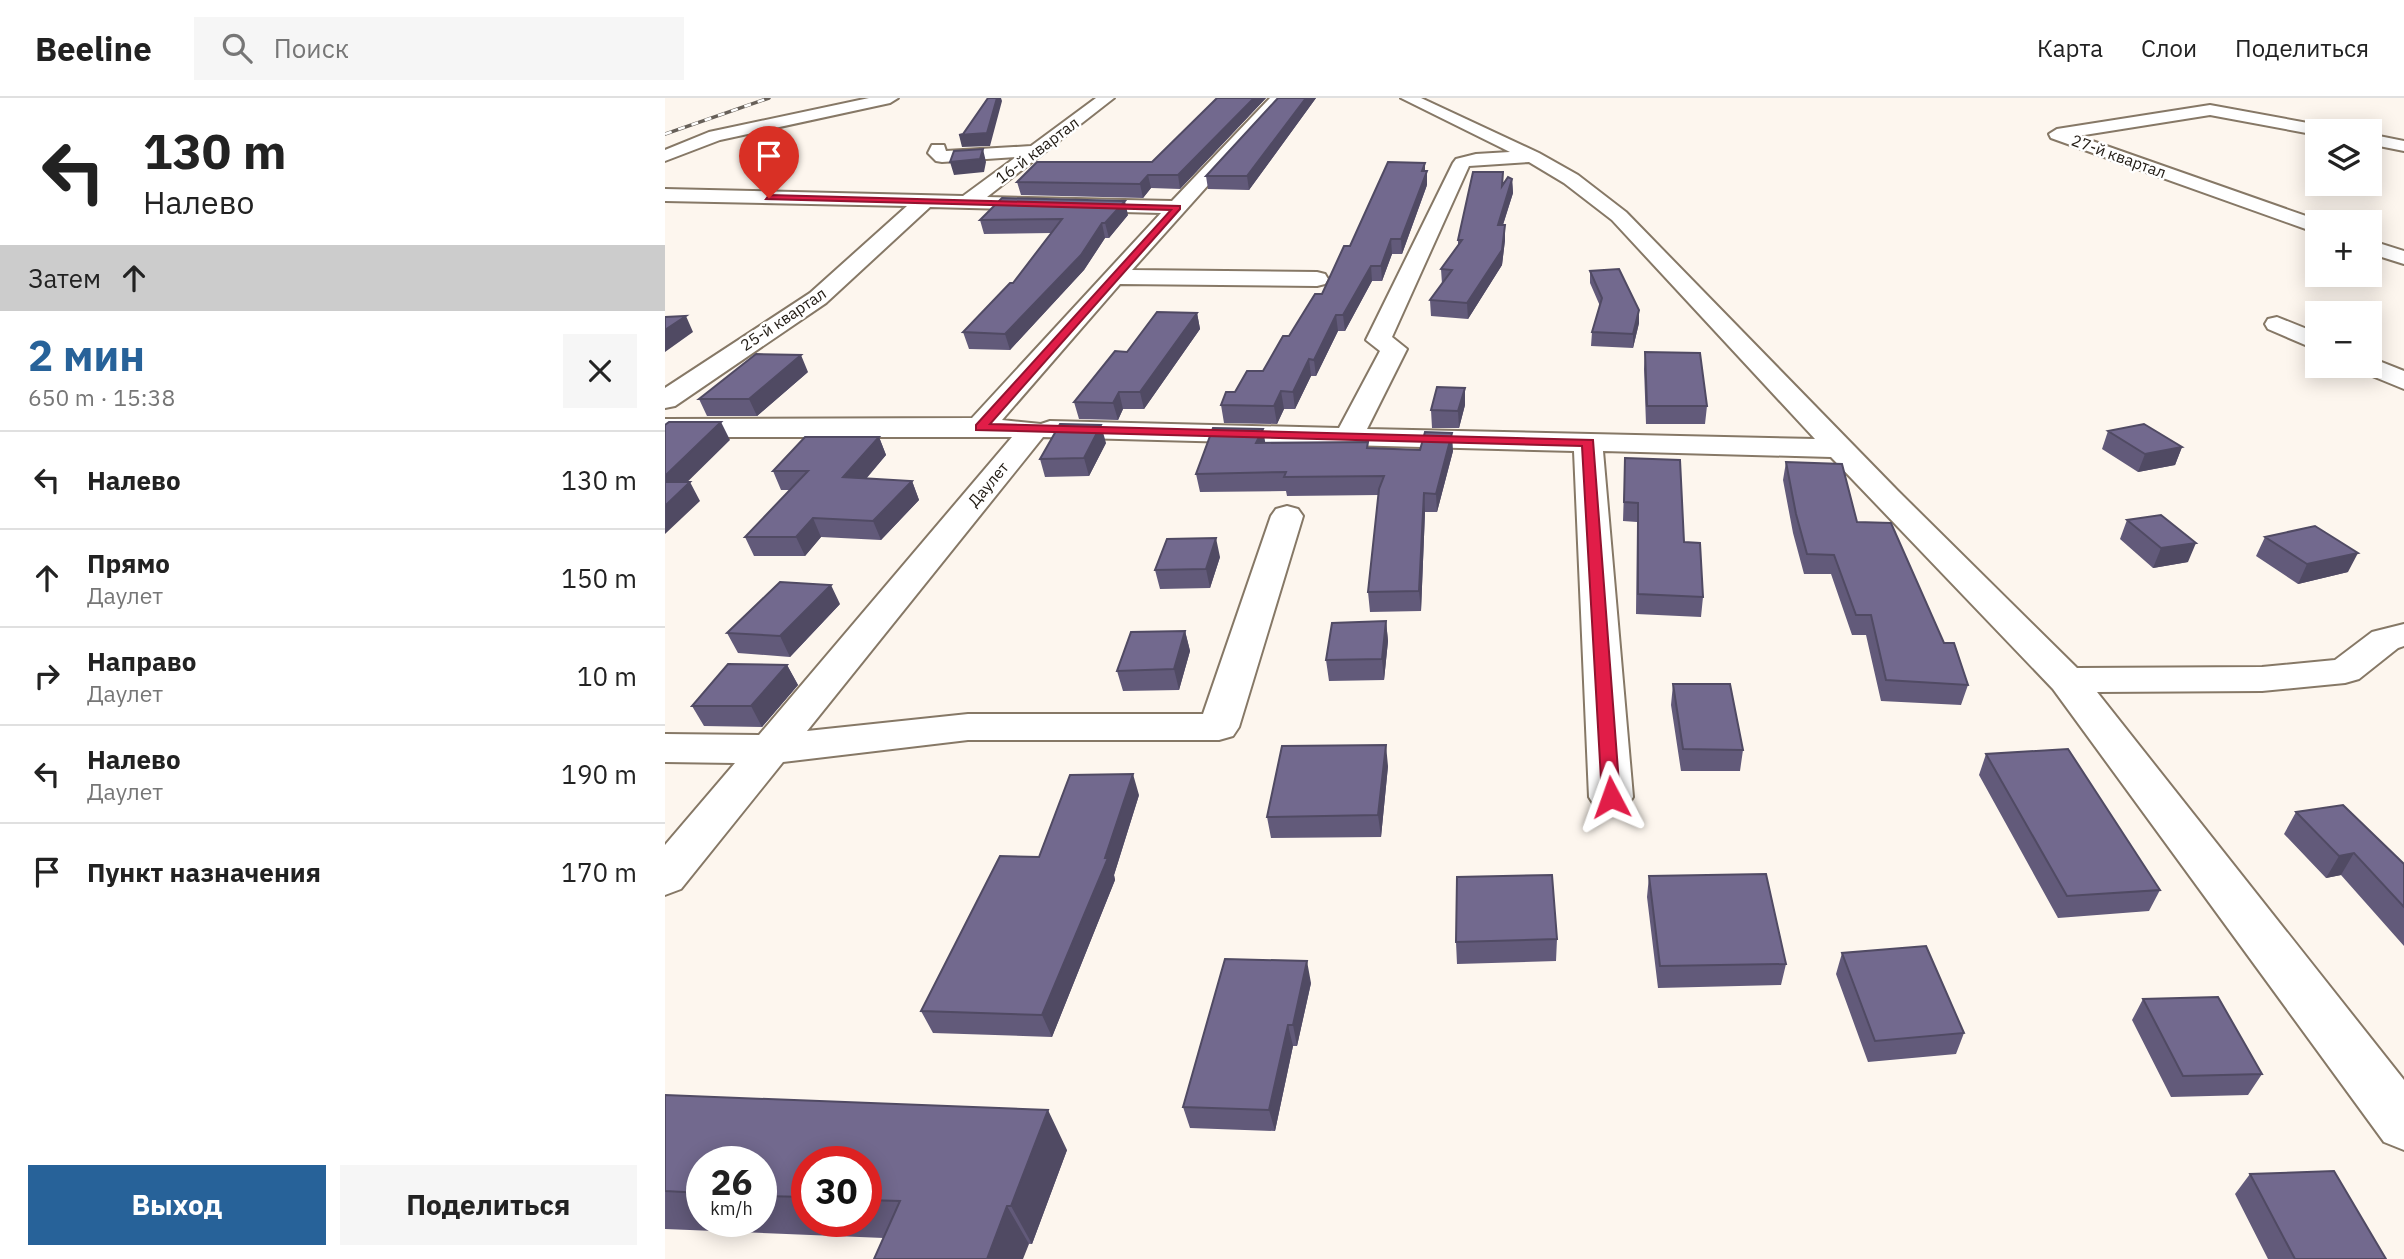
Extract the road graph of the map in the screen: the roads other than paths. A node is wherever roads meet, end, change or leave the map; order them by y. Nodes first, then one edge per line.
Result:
1 (890, 98) edge
2 (1106, 98) edge
3 (1278, 98) edge
4 (1409, 98) edge
5 (2305, 128) edge
6 (2382, 142) edge
7 (2404, 146) edge
8 (938, 149) dead end
9 (1034, 151) junction
10 (665, 156) edge
11 (1533, 157) junction
12 (665, 195) edge
13 (925, 201) junction
14 (968, 202) junction
15 (1177, 208) junction
16 (2305, 223) edge
17 (2382, 250) edge
18 (2404, 258) edge
19 (1115, 277) junction
20 (1317, 279) dead end
21 (2277, 324) dead end
22 (2305, 337) edge
23 (2382, 371) edge
24 (2404, 381) edge
25 (665, 400) edge
26 (665, 428) edge
27 (980, 428) junction
28 (1033, 430) junction
29 (1348, 437) junction
30 (1588, 442) junction
31 (1839, 448) junction
32 (1287, 516) dead end
33 (2404, 635) edge
34 (2067, 680) junction
35 (665, 748) edge
36 (770, 749) junction
37 (1611, 797) dead end
38 (665, 877) edge
39 (2404, 1124) edge

1 - 10 street
2 - 9 street, 16-й квартал
3 - 15 street
4 - 11 street
5 - 16 street, 27-й квартал
6 - 7 street
8 - 9 street
9 - 14 street, 16-й квартал
11 - 29 street
11 - 31 street
12 - 13 street
13 - 14 street
13 - 25 street, 25-й квартал
14 - 15 street
15 - 19 street
17 - 18 street
19 - 20 street
19 - 27 street
21 - 22 street
23 - 24 street
26 - 27 street
27 - 28 street
28 - 29 street
28 - 36 street, Даулет
29 - 30 street
30 - 31 street
30 - 37 street
31 - 34 street
32 - 36 street
33 - 34 street
34 - 39 street
35 - 36 street
36 - 38 street, Даулет

